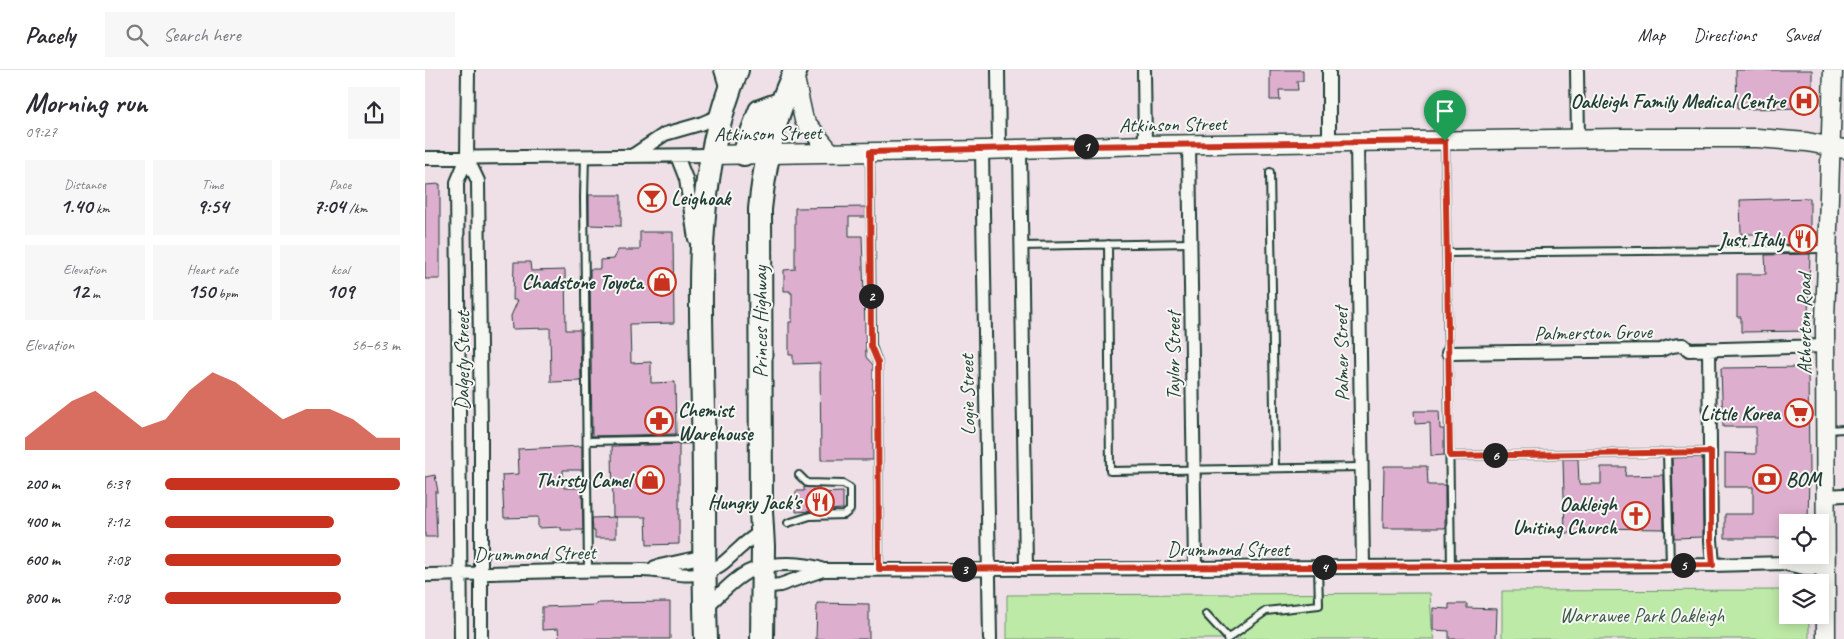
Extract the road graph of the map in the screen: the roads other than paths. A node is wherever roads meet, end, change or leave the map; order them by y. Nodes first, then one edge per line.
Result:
1 (468, 70) edge
2 (721, 70) edge
3 (737, 70) edge
4 (998, 70) edge
5 (1144, 70) edge
6 (1329, 70) edge
7 (1577, 70) edge
8 (1833, 70) edge
9 (795, 72) edge
10 (728, 93) junction
11 (783, 103) junction
12 (721, 115) junction
13 (1579, 139) junction
14 (1445, 141) junction
15 (1357, 142) junction
16 (1329, 143) junction
17 (1189, 144) junction
18 (1145, 145) junction
19 (1837, 148) edge
20 (1020, 149) junction
21 (990, 150) junction
22 (870, 152) junction
23 (769, 153) junction
24 (831, 153) junction
25 (745, 154) junction
26 (711, 155) junction
27 (585, 156) junction
28 (632, 156) junction
29 (677, 156) junction
30 (425, 158) edge
31 (467, 158) junction
32 (1270, 172) dead end
33 (1191, 243) junction
34 (1108, 244) junction
35 (1021, 246) junction
36 (1826, 249) junction
37 (1447, 253) junction
38 (702, 281) junction
39 (480, 291) junction
40 (457, 292) junction
41 (1825, 346) junction
42 (1709, 349) junction
43 (1448, 354) junction
44 (1844, 429) edge
45 (458, 430) junction
46 (481, 430) junction
47 (1825, 430) junction
48 (704, 438) junction
49 (587, 441) junction
50 (1711, 452) junction
51 (1667, 453) junction
52 (1450, 456) junction
53 (1362, 467) junction
54 (1275, 468) junction
55 (1193, 469) junction
56 (799, 475) dead end
57 (1844, 495) edge
58 (1826, 496) junction
59 (1826, 514) edge
60 (787, 523) dead end
61 (762, 531) junction
62 (1779, 563) edge
63 (705, 564) junction
64 (1788, 564) edge
65 (1826, 564) joint
66 (1670, 565) junction
67 (1713, 565) junction
68 (1363, 566) junction
69 (1451, 566) junction
70 (1317, 567) junction
71 (989, 568) junction
72 (1026, 568) junction
73 (1195, 568) junction
74 (879, 569) junction
75 (588, 570) junction
76 (823, 570) junction
77 (481, 572) junction
78 (460, 574) junction
79 (425, 575) edge
80 (763, 576) junction
81 (705, 608) junction
82 (1206, 614) dead end
83 (1228, 638) edge
84 (461, 639) edge
85 (481, 639) edge
86 (706, 639) edge
87 (762, 639) edge
88 (990, 639) edge
89 (1826, 639) edge

1 - 31 street, Dalgety Street
2 - 10 street
3 - 10 highway
4 - 21 street, Logie Street
5 - 18 street
6 - 16 street
7 - 13 street
8 - 19 street, Atherton Road
9 - 11 highway, Princes Highway
9 - 24 street
10 - 12 highway
11 - 23 highway, Princes Highway
11 - 25 highway
12 - 26 highway
12 - 28 street
13 - 14 street, Atkinson Street
13 - 19 street, Atkinson Street
14 - 15 street, Atkinson Street
14 - 37 lane
15 - 16 street, Atkinson Street
15 - 53 street, Palmer Street
16 - 17 street, Atkinson Street
17 - 18 street, Atkinson Street
17 - 33 street, Taylor Street
18 - 20 street, Atkinson Street
19 - 36 street, Atherton Road
20 - 21 street, Atkinson Street
20 - 35 street
21 - 22 street, Atkinson Street
21 - 71 street, Logie Street
22 - 24 street, Atkinson Street
22 - 74 lane
23 - 24 street, Atkinson Street
23 - 25 street, Atkinson Street
23 - 61 highway, Princes Highway
25 - 26 street, Atkinson Street
26 - 29 street, Atkinson Street
26 - 38 highway
27 - 28 street, Atkinson Street
27 - 31 street, Atkinson Street
27 - 49 lane
28 - 29 street, Atkinson Street
29 - 38 street
30 - 31 street, Atkinson Street
31 - 39 street, Dalgety Street
31 - 40 street, Dalgety Street
32 - 54 lane
33 - 34 lane
33 - 55 street, Taylor Street
34 - 35 lane
34 - 55 lane
35 - 72 street
36 - 37 lane
36 - 41 street, Atherton Road
37 - 43 lane
38 - 48 highway
39 - 40 street, Dalgety Street
39 - 46 street, Dalgety Street
40 - 45 street, Dalgety Street
41 - 42 street, Palmerston Grove
41 - 47 street, Atherton Road
42 - 43 street, Palmerston Grove
42 - 50 street
43 - 52 lane
44 - 47 lane
45 - 46 street, Dalgety Street
45 - 78 street, Dalgety Street
46 - 77 street, Dalgety Street
47 - 58 street, Atherton Road
48 - 49 lane
48 - 63 highway
49 - 75 lane
50 - 51 lane
50 - 67 street
51 - 52 lane
51 - 66 lane
52 - 69 lane
53 - 54 lane
53 - 68 street, Palmer Street
54 - 55 lane
55 - 73 street, Taylor Street
56 - 60 lane
57 - 58 street
58 - 59 street, Atherton Road
61 - 63 street, Drummond Street
61 - 80 highway, Princes Highway
62 - 67 street, Drummond Street
63 - 75 street, Drummond Street
63 - 81 highway
64 - 65 street, Drummond Street
65 - 89 street, Atherton Road
66 - 67 street, Drummond Street
66 - 69 street, Drummond Street
68 - 69 street, Drummond Street
68 - 70 street, Drummond Street
70 - 73 street, Drummond Street
70 - 83 lane
71 - 72 street, Drummond Street
71 - 74 street, Drummond Street
71 - 88 street, Logie Street
72 - 73 street, Drummond Street
74 - 76 street, Drummond Street
75 - 77 street, Drummond Street
76 - 80 street, Drummond Street
76 - 80 street, Drummond Street
77 - 78 street, Drummond Street
77 - 85 street, Dalgety Street
78 - 79 street, Drummond Street
78 - 84 street, Dalgety Street
80 - 81 street, Drummond Street
80 - 87 highway, Princes Highway
81 - 86 highway
82 - 83 lane

